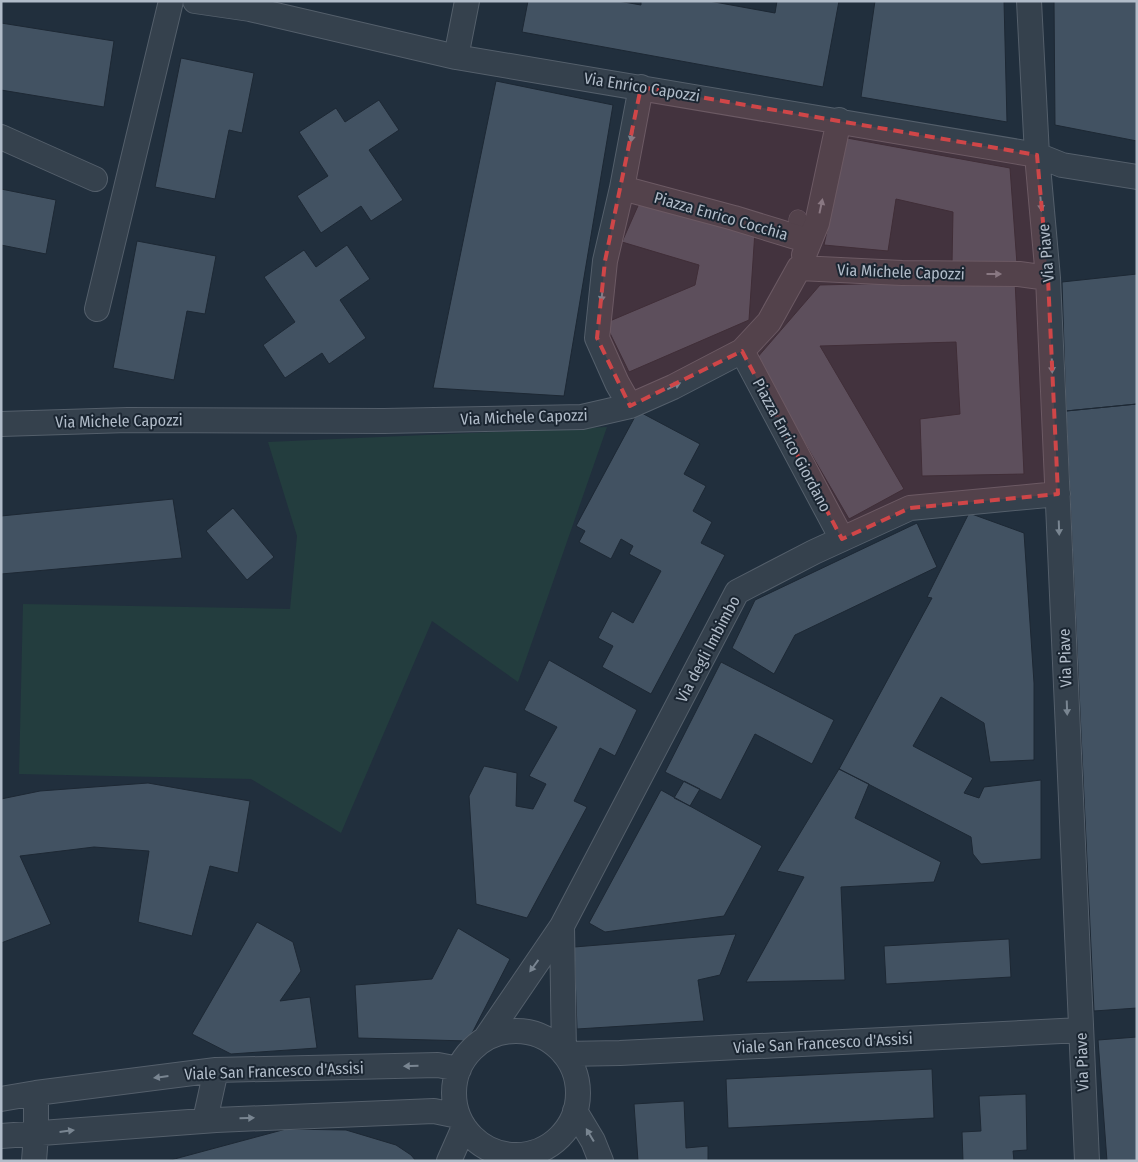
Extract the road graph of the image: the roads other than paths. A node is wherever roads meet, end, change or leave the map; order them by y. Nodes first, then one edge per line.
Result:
1 (171, 1) edge
2 (195, 1) edge
3 (466, 1) edge
4 (1029, 1) edge
5 (251, 5) edge
6 (456, 57) junction
7 (641, 87) junction
8 (839, 120) junction
9 (1, 137) edge
10 (1037, 155) junction
11 (1137, 164) edge
12 (1137, 178) edge
13 (95, 179) dead end
14 (637, 189) junction
15 (801, 232) junction
16 (799, 268) junction
17 (1048, 278) junction
18 (98, 309) dead end
19 (742, 352) junction
20 (630, 406) junction
21 (1, 424) edge
22 (1058, 494) junction
23 (842, 540) junction
24 (562, 926) junction
25 (1081, 1030) junction
26 (485, 1039) junction
27 (564, 1054) junction
28 (459, 1068) junction
29 (216, 1070) junction
30 (36, 1093) junction
31 (1, 1099) edge
32 (575, 1111) junction
33 (205, 1120) junction
34 (461, 1121) junction
35 (36, 1135) junction
36 (1, 1136) edge
37 (515, 1158) edge
38 (34, 1161) edge
39 (449, 1161) edge
40 (601, 1161) edge
41 (1087, 1161) edge

1 - 18 street
2 - 5 street, Via Enrico Capozzi
3 - 6 street
4 - 10 street, Via Piave
5 - 6 street, Via Enrico Capozzi
6 - 7 street, Via Enrico Capozzi
7 - 8 street, Via Enrico Capozzi
7 -> 14 street
8 - 10 street, Via Enrico Capozzi
15 -> 8 street, Piazza Enrico Cocchia
9 - 13 street
10 - 11 street
10 - 12 street
10 -> 17 street, Via Piave
14 - 15 street, Piazza Enrico Cocchia
14 -> 20 street
15 - 16 street, Piazza Enrico Cocchia
16 -> 17 street, Via Michele Capozzi
16 - 19 street, Via Michele Capozzi
17 -> 22 street, Via Piave
20 -> 19 street, Via Michele Capozzi
19 - 23 street, Piazza Enrico Giordano
20 - 21 street, Via Michele Capozzi
22 - 23 street, Via degli Imbimbo
22 -> 25 street, Via Piave
23 - 24 street, Via degli Imbimbo
24 -> 26 street, Via degli Imbimbo
24 - 27 street, Via degli Imbimbo
25 - 27 street, Viale San Francesco d'Assisi
25 - 41 street, Via Piave
26 - 27 street
26 - 28 street
27 - 32 street
28 -> 29 street, Viale San Francesco d'Assisi
28 - 34 street
29 -> 30 street, Viale San Francesco d'Assisi
29 - 33 street
30 - 31 street, Viale San Francesco d'Assisi
30 - 35 street
32 - 37 street
40 -> 32 street
33 -> 34 street
35 -> 33 street
34 - 37 street
34 - 39 street
35 - 36 street
35 - 38 street

